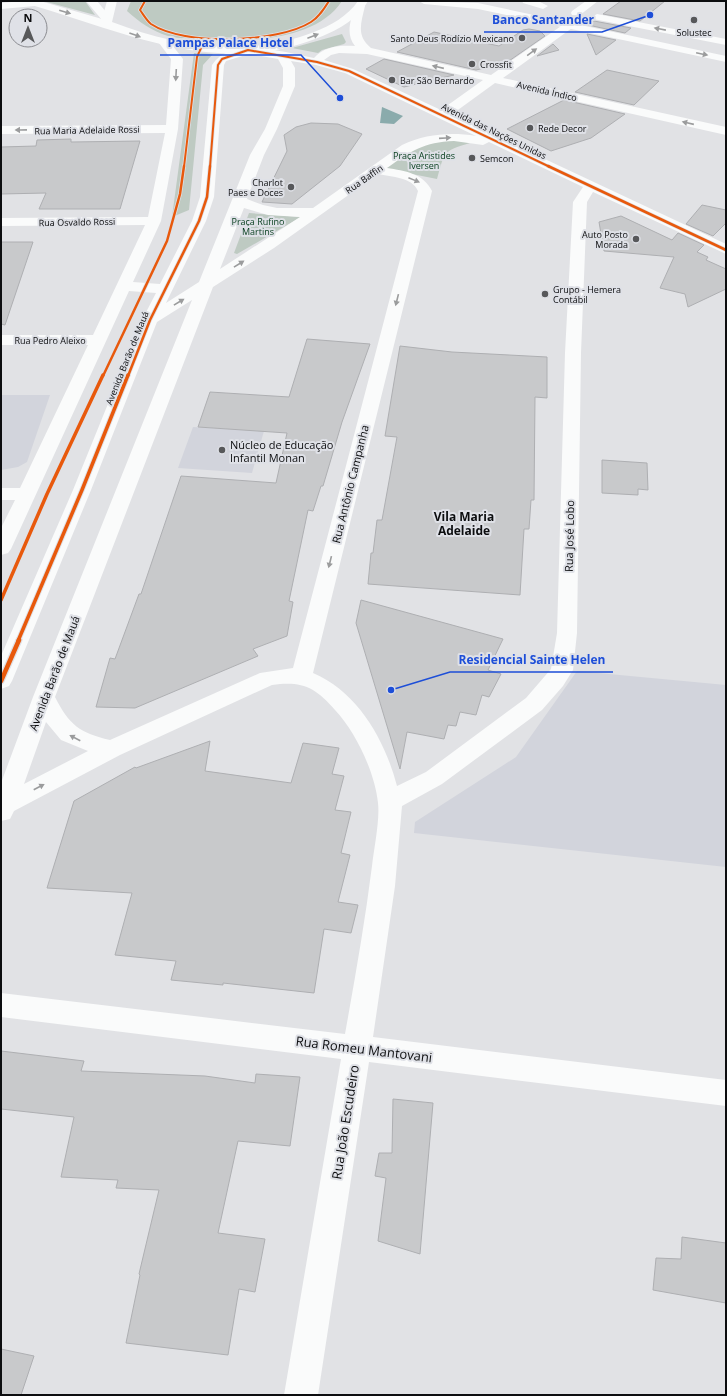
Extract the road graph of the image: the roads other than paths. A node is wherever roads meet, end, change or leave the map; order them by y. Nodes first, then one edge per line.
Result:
1 (91, 1) edge
2 (112, 1) edge
3 (424, 1) edge
4 (527, 1) edge
5 (594, 1) edge
6 (32, 2) edge
7 (516, 2) edge
8 (362, 3) edge
9 (1, 6) edge
10 (542, 6) junction
11 (576, 13) junction
12 (106, 21) junction
13 (568, 26) junction
14 (726, 42) edge
15 (165, 43) junction
16 (248, 50) junction
17 (367, 51) junction
18 (282, 56) junction
19 (726, 59) edge
20 (314, 68) junction
21 (494, 79) junction
22 (442, 114) junction
23 (172, 129) junction
24 (1, 130) edge
25 (726, 131) edge
26 (506, 146) junction
27 (377, 170) junction
28 (590, 187) junction
29 (240, 201) junction
30 (316, 212) junction
31 (154, 221) junction
32 (1, 222) edge
33 (726, 250) edge
34 (206, 285) junction
35 (124, 286) junction
36 (166, 289) junction
37 (151, 319) junction
38 (1, 340) edge
39 (98, 340) junction
40 (1, 494) edge
41 (26, 494) junction
42 (1, 549) edge
43 (301, 676) junction
44 (1, 681) edge
45 (44, 697) junction
46 (112, 749) junction
47 (390, 801) junction
48 (3, 810) edge
49 (1, 1005) edge
50 (357, 1048) junction
51 (726, 1093) edge
52 (301, 1395) edge

1 - 12 street
2 - 12 street
3 - 13 street
4 - 10 street
5 - 11 street
6 - 9 street
6 -> 12 street, Avenida das Nações Unidas
7 - 10 street
16 -> 8 street
8 - 17 street
10 - 11 street
14 -> 11 street
12 -> 15 street, Avenida das Nações Unidas
13 -> 19 street
21 -> 13 street
15 - 16 street, Avenida das Nações Unidas
15 -> 23 street
16 - 18 street, Avenida das Nações Unidas
16 - 36 street, Avenida Barão de Mauá
17 - 20 street, Avenida Índico
21 -> 17 street, Avenida Índico
18 - 20 street, Avenida das Nações Unidas
18 - 29 street, Avenida Barão de Mauá
20 - 22 street, Avenida das Nações Unidas
21 - 22 street
25 -> 21 street, Avenida Índico
22 - 26 street, Avenida das Nações Unidas
23 -> 24 street, Rua Maria Adelaide Rossi
23 - 31 street
27 -> 26 street, Rua Baffin
26 - 28 street, Avenida das Nações Unidas
27 - 30 street, Rua Baffin
27 -> 43 street, Rua Antônio Campanha
28 - 33 street, Avenida das Nações Unidas
28 - 47 street, Rua José Lobo
29 - 30 street
29 - 34 street, Avenida Barão de Mauá
34 -> 30 street, Rua Baffin
31 - 32 street, Rua Osvaldo Rossi
31 - 35 street
37 -> 34 street, Rua Baffin
34 - 45 street, Avenida Barão de Mauá
35 - 36 street
35 - 39 street
36 - 37 street, Avenida Barão de Mauá
37 - 44 street, Avenida Barão de Mauá
38 - 39 street, Rua Pedro Aleixo
39 - 41 street
40 - 41 street
41 - 42 street
43 - 46 street
43 - 47 street
46 -> 45 street
45 - 48 street, Avenida Barão de Mauá
48 -> 46 street
47 - 50 street, Rua João Escudeiro
49 - 50 street, Rua Romeu Mantovani
50 - 51 street, Rua Romeu Mantovani
50 - 52 street, Rua João Escudeiro

